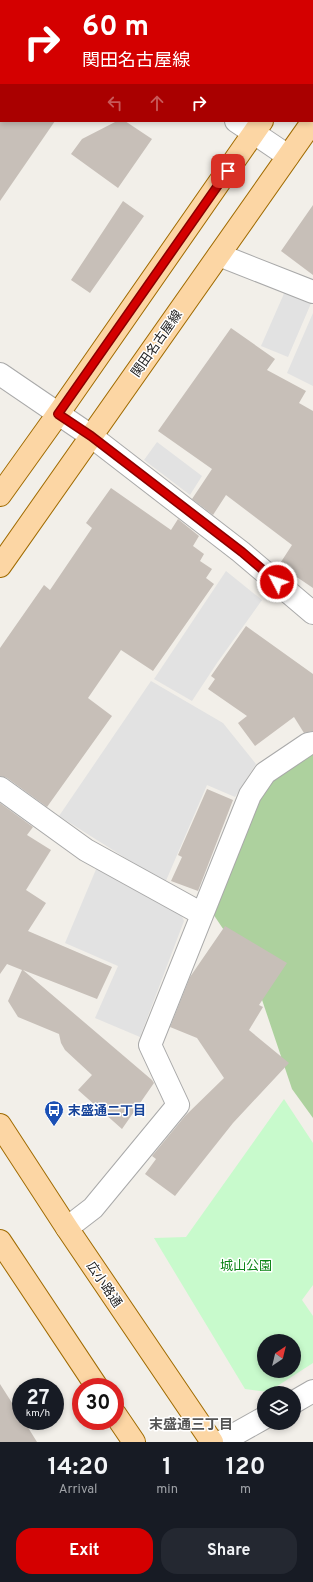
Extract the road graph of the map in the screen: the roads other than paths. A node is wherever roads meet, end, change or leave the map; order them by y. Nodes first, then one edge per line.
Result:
1 (240, 122) edge
2 (312, 122) edge
3 (258, 127) edge
4 (288, 156) junction
5 (219, 254) junction
6 (313, 292) edge
7 (0, 374) edge
8 (58, 414) junction
9 (91, 436) junction
10 (0, 495) edge
11 (0, 566) edge
12 (313, 613) edge
13 (313, 743) edge
14 (0, 788) edge
15 (202, 914) junction
16 (0, 1124) edge
17 (67, 1228) junction
18 (0, 1241) edge
19 (91, 1378) edge
20 (313, 1391) edge
21 (301, 1398) edge
22 (257, 1422) edge
23 (124, 1427) edge
24 (134, 1442) edge
25 (212, 1442) edge
26 (221, 1442) edge

1 - 3 street
2 - 4 main road, 関田名古屋線
3 - 4 street
3 - 8 main road
4 - 5 main road, 関田名古屋線
5 - 6 street
5 - 9 main road, 関田名古屋線
7 - 8 street
8 - 9 street
8 - 10 main road
9 - 11 main road, 関田名古屋線
9 - 12 street
13 - 15 street
14 - 15 street
15 - 17 street
16 - 17 main road, 広小路通
17 - 25 main road, 広小路通
18 - 19 main road
20 - 21 street
22 - 26 street
23 - 24 main road

